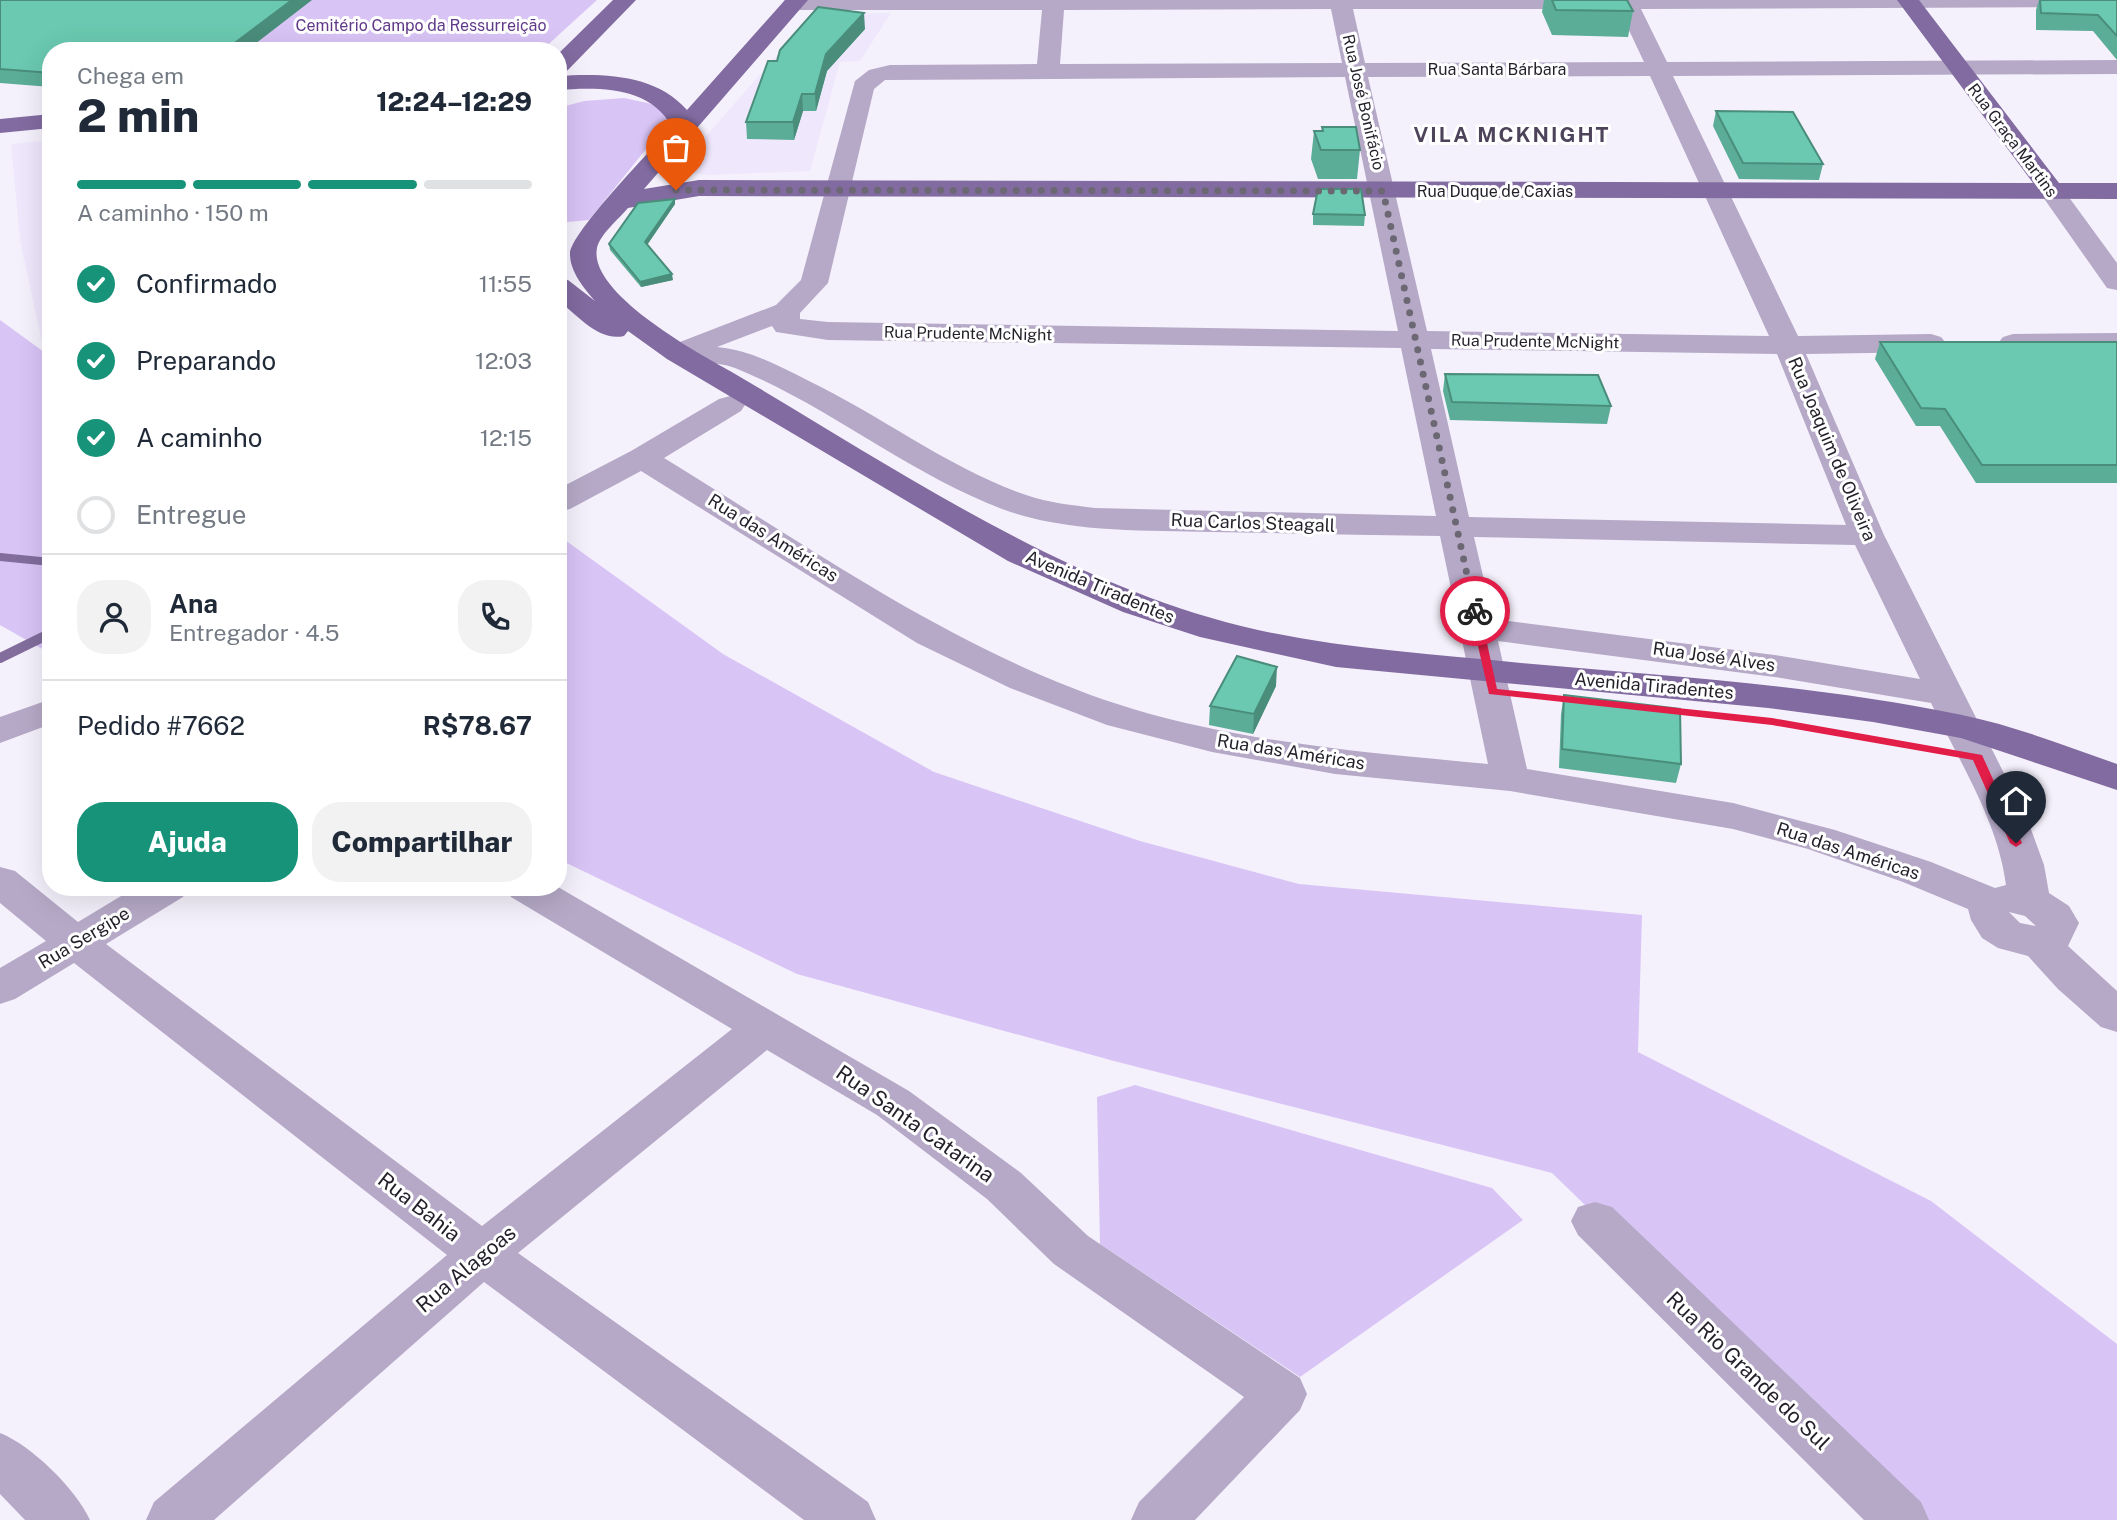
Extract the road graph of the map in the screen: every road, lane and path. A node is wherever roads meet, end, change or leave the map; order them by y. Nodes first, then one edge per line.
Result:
1 (625, 0) edge
2 (1627, 1) edge
3 (1909, 1) edge
4 (2117, 1) edge
5 (795, 2) edge
6 (1341, 2) edge
7 (1054, 3) edge
8 (567, 58) edge
9 (1959, 67) junction
10 (2117, 67) edge
11 (1659, 68) junction
12 (1048, 69) junction
13 (1357, 69) junction
14 (567, 83) edge
15 (662, 97) junction
16 (567, 99) edge
17 (42, 122) edge
18 (0, 126) edge
19 (686, 129) junction
20 (42, 130) edge
21 (0, 133) edge
22 (836, 189) junction
23 (2051, 190) junction
24 (1383, 191) junction
25 (2117, 191) edge
26 (1715, 192) junction
27 (622, 201) junction
28 (570, 244) edge
29 (2117, 282) edge
30 (567, 293) edge
31 (786, 319) junction
32 (1413, 339) junction
33 (2117, 342) edge
34 (1788, 345) junction
35 (677, 353) junction
36 (734, 383) junction
37 (698, 386) junction
38 (690, 431) junction
39 (642, 458) junction
40 (567, 497) edge
41 (1455, 528) junction
42 (1867, 535) junction
43 (1479, 628) junction
44 (1490, 681) junction
45 (42, 714) edge
46 (1963, 726) junction
47 (0, 731) edge
48 (2117, 778) edge
49 (1510, 779) junction
50 (2117, 806) edge
51 (0, 881) edge
52 (153, 896) edge
53 (542, 896) edge
54 (2011, 902) junction
55 (76, 943) junction
56 (0, 988) edge
57 (2117, 1016) edge
58 (766, 1026) junction
59 (1595, 1221) dead end
60 (481, 1255) junction
61 (0, 1457) edge
62 (62, 1520) edge
63 (174, 1520) edge
64 (848, 1520) edge
65 (1159, 1520) edge
66 (1901, 1520) edge

1 - 8 main road
2 - 3 street
2 - 6 street
2 - 11 street, Rua Joaquim de Oliveira
3 - 4 street
3 - 9 main road, Rua Graça Martins
5 - 7 street
5 - 19 main road
6 - 7 street
6 - 13 street, Rua José Bonifácio
7 - 12 street
9 - 10 street, Rua Santa Bárbara
9 - 11 street, Rua Santa Bárbara
9 - 23 main road, Rua Graça Martins
11 - 13 street, Rua Santa Bárbara
11 - 26 street, Rua Joaquim de Oliveira
12 - 13 street, Rua Santa Bárbara
12 - 22 street, Rua Santa Bárbara
13 - 24 street, Rua José Bonifácio
14 - 15 main road
15 - 16 main road
15 - 19 main road
17 - 18 main road
19 - 27 main road
20 - 21 main road
22 - 24 main road, Rua Duque de Caxias
22 - 27 main road, Rua Duque de Caxias
22 - 31 street
23 - 25 main road, Rua Duque de Caxias
23 - 26 main road, Rua Duque de Caxias
23 - 29 street, Rua Graça Martins
24 - 26 main road, Rua Duque de Caxias
24 - 32 street, Rua José Bonifácio
26 - 34 street, Rua Joaquim de Oliveira
27 - 28 main road
28 - 35 main road, Avenida Tiradentes
30 - 37 main road, Avenida Tiradentes
31 - 32 street, Rua Prudente McNight
31 - 35 street
31 - 36 street
32 - 34 street, Rua Prudente McNight
32 - 41 street, Rua José Bonifácio
33 - 34 street, Rua Prudente McNight
34 - 42 street, Rua Joaquim de Oliveira
35 - 36 main road, Avenida Tiradentes
36 - 37 main road, Avenida Tiradentes
36 - 38 street
36 - 41 street, Rua Carlos Steagall
36 - 44 main road, Avenida Tiradentes
37 - 38 street
38 - 39 street
39 - 40 street
39 - 49 street, Rua das Américas
41 - 42 street, Rua Carlos Steagall
41 - 43 street, Rua José Bonifácio
42 - 46 street, Rua Joaquim de Oliveira
43 - 44 street, Rua José Bonifácio
43 - 46 street, Rua José Alves
44 - 46 main road, Avenida Tiradentes
44 - 49 street, Rua José Bonifácio
45 - 47 street
46 - 48 main road, Avenida Tiradentes
46 - 50 main road, Avenida Tiradentes
46 - 54 street, Rua Joaquim de Oliveira
49 - 54 street, Rua das Américas
51 - 55 street, Rua Bahia
52 - 55 street, Rua Sergipe
53 - 58 street, Rua Santa Catarina
54 - 57 street, Rua Joaquim de Oliveira
55 - 56 street, Rua Sergipe
55 - 60 street, Rua Bahia
58 - 60 street, Rua Alagoas
58 - 65 street, Rua Santa Catarina
59 - 66 street, Rua Rio Grande do Sul
60 - 63 street, Rua Alagoas
60 - 64 street, Rua Bahia
61 - 62 street

